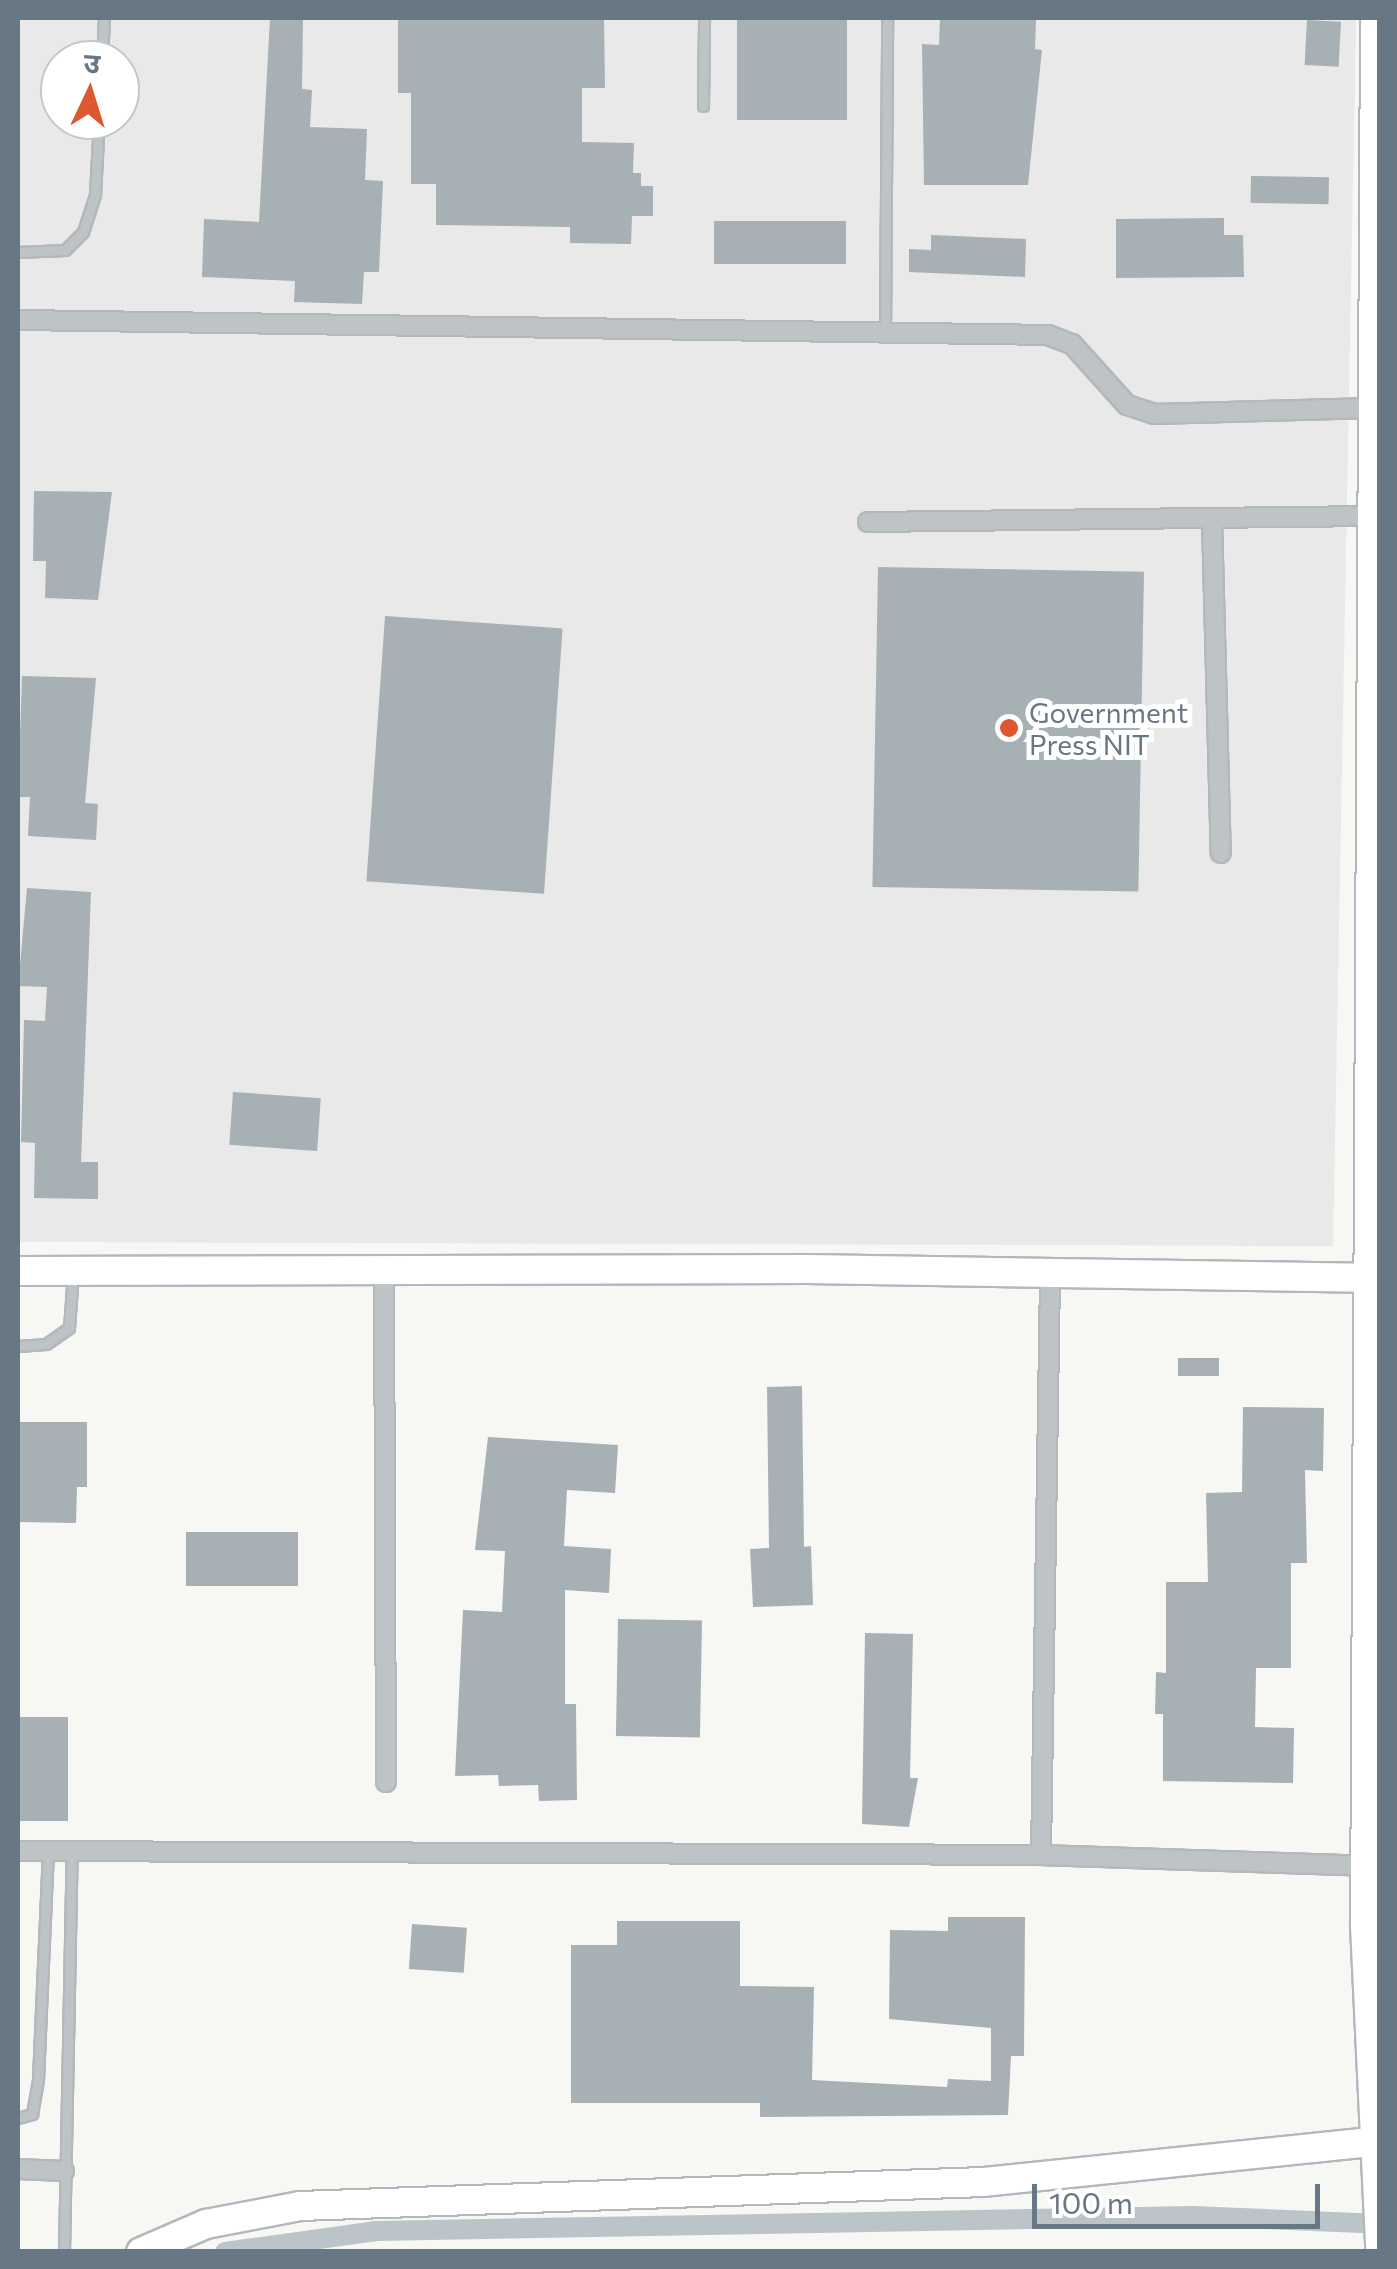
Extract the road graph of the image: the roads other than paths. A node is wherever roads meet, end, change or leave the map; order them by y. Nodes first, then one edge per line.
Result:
1 (704, 18) edge
2 (886, 18) edge
3 (1375, 18) edge
4 (703, 106) dead end
5 (98, 140) edge
6 (18, 252) edge
7 (18, 320) edge
8 (886, 333) junction
9 (1372, 408) junction
10 (1372, 516) junction
11 (1212, 519) junction
12 (868, 522) dead end
13 (1222, 853) dead end
14 (384, 1270) junction
15 (18, 1271) edge
16 (73, 1271) junction
17 (1050, 1273) junction
18 (1373, 1278) edge
19 (18, 1346) edge
20 (386, 1782) dead end
21 (18, 1851) edge
22 (48, 1852) junction
23 (72, 1852) junction
24 (1041, 1855) junction
25 (1372, 1866) edge
26 (18, 2118) edge
27 (1374, 2142) junction
28 (18, 2169) edge
29 (64, 2171) junction
30 (1380, 2248) edge
31 (64, 2252) edge
32 (141, 2252) edge

1 - 4 lane
2 - 8 lane
3 - 9 street
5 - 6 lane
7 - 8 street
8 - 9 street
9 - 10 street
10 - 11 street
10 - 18 street
11 - 12 street
11 - 13 street
14 - 16 street
14 - 17 street
14 - 20 street
15 - 16 street
16 - 19 lane
17 - 18 street
17 - 24 street
18 - 25 street
21 - 22 street
22 - 23 street
22 - 26 lane
23 - 24 street
23 - 29 lane
24 - 25 street
25 - 27 street
27 - 30 street
27 - 32 street
28 - 29 street
29 - 31 lane

